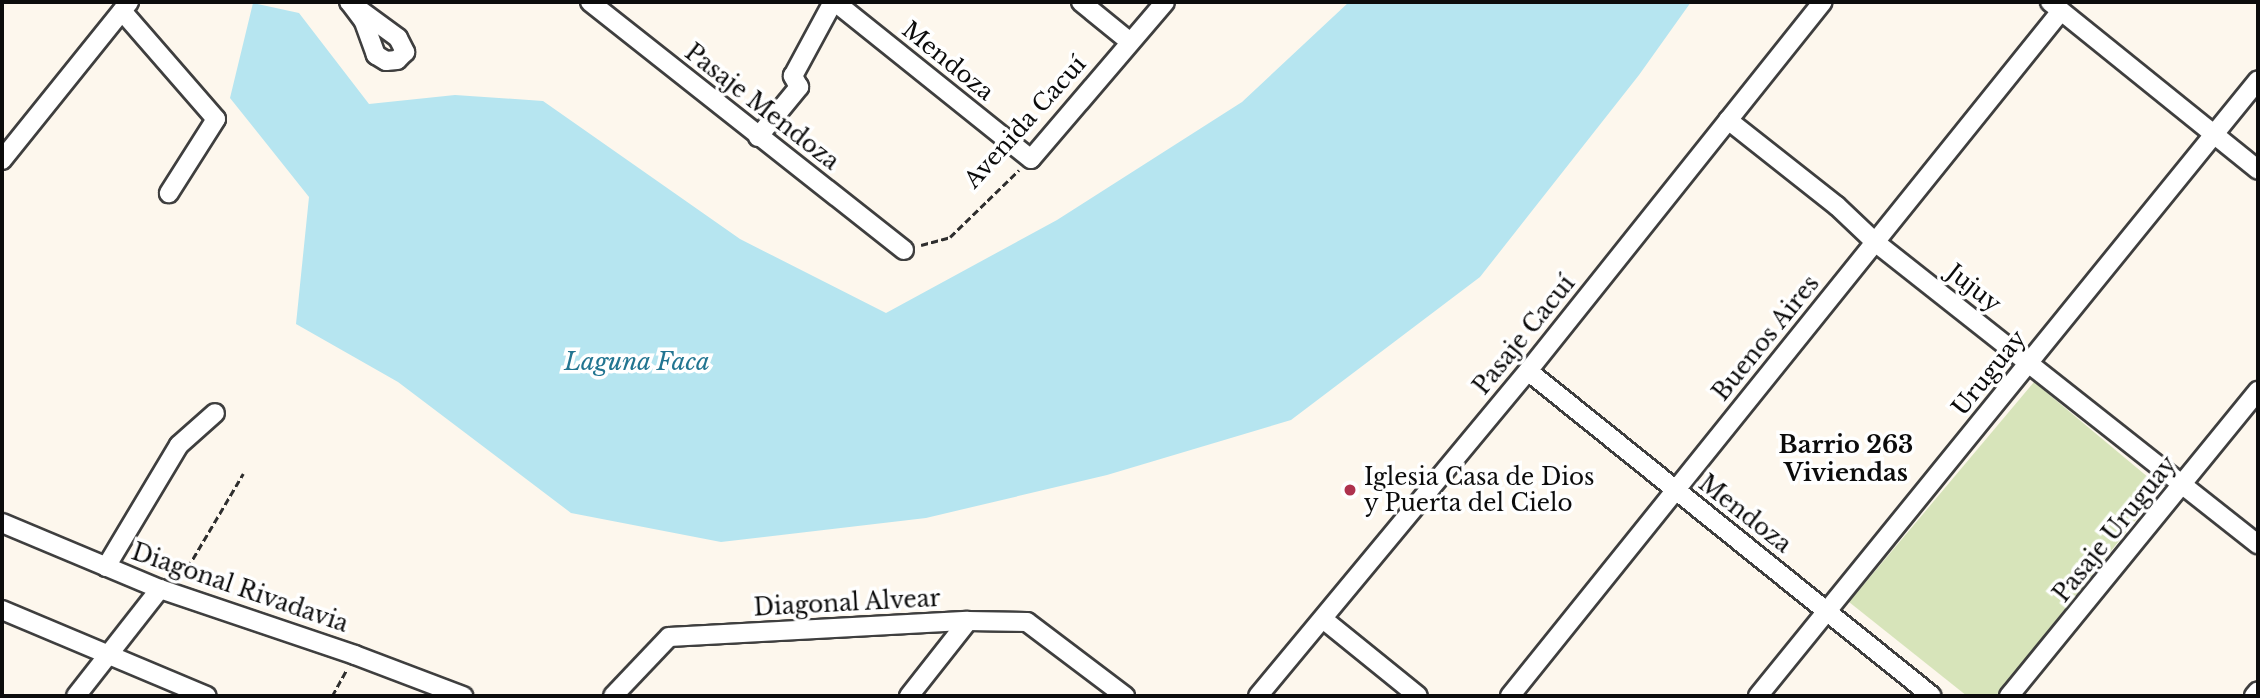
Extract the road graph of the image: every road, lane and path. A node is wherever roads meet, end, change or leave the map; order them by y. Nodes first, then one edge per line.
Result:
1 (591, 2) edge
2 (834, 2) edge
3 (1081, 2) edge
4 (1165, 2) edge
5 (1823, 2) edge
6 (125, 6) edge
7 (2056, 6) edge
8 (1130, 42) junction
9 (2258, 80) edge
10 (1728, 120) junction
11 (2, 130) edge
12 (2215, 134) junction
13 (758, 137) junction
14 (17, 142) junction
15 (1031, 159) junction
16 (2, 160) edge
17 (2258, 170) edge
18 (169, 193) dead end
19 (1875, 242) junction
20 (904, 250) joint
21 (2029, 363) junction
22 (1528, 371) junction
23 (2258, 391) edge
24 (215, 413) dead end
25 (243, 474) dead end
26 (2184, 484) junction
27 (1675, 489) junction
28 (2, 523) edge
29 (2258, 544) edge
30 (106, 567) junction
31 (160, 589) junction
32 (2, 610) edge
33 (1828, 611) junction
34 (1323, 619) junction
35 (968, 621) junction
36 (355, 655) junction
37 (109, 656) junction
38 (2258, 691) edge
39 (76, 696) edge
40 (207, 696) edge
41 (332, 696) edge
42 (463, 696) edge
43 (613, 696) edge
44 (909, 696) edge
45 (1125, 696) edge
46 (1258, 696) edge
47 (1419, 696) edge
48 (1510, 696) edge
49 (1758, 696) edge
50 (1931, 696) edge
51 (2009, 696) edge
52 (2254, 696) edge

1 - 13 street, Pasaje Mendoza
2 - 13 street
2 - 15 street, Mendoza
3 - 8 street
4 - 8 street, Avenida Cacuí
5 - 10 street, Pasaje Cacuí
6 - 14 street
6 - 18 street
7 - 12 street
7 - 19 street, Buenos Aires
8 - 15 street, Avenida Cacuí
9 - 12 street, Uruguay
10 - 19 street, Jujuy
10 - 22 street, Pasaje Cacuí
11 - 14 street
12 - 17 street
12 - 21 street, Uruguay
13 - 20 street, Pasaje Mendoza
14 - 16 street
15 - 20 path, Avenida Cacuí
19 - 21 street, Jujuy
19 - 27 street, Buenos Aires
21 - 26 street, Jujuy
21 - 33 street, Uruguay
22 - 27 street, Mendoza
22 - 34 street, Pasaje Cacuí
23 - 26 street, Pasaje Uruguay
24 - 30 street
25 - 31 path
26 - 29 street, Jujuy
26 - 51 street, Pasaje Uruguay
27 - 33 street, Mendoza
27 - 48 street, Buenos Aires
28 - 30 street, Diagonal Rivadavia
30 - 31 street, Diagonal Rivadavia
31 - 36 street, Diagonal Rivadavia
31 - 37 street
32 - 37 street
33 - 49 street, Uruguay
33 - 50 street, Mendoza
34 - 46 street, Pasaje Cacuí
34 - 47 street
35 - 43 street, Diagonal Alvear
35 - 44 street
35 - 45 street, Diagonal Alvear
36 - 41 path
36 - 42 street, Diagonal Rivadavia
37 - 39 street
37 - 40 street
38 - 52 street

